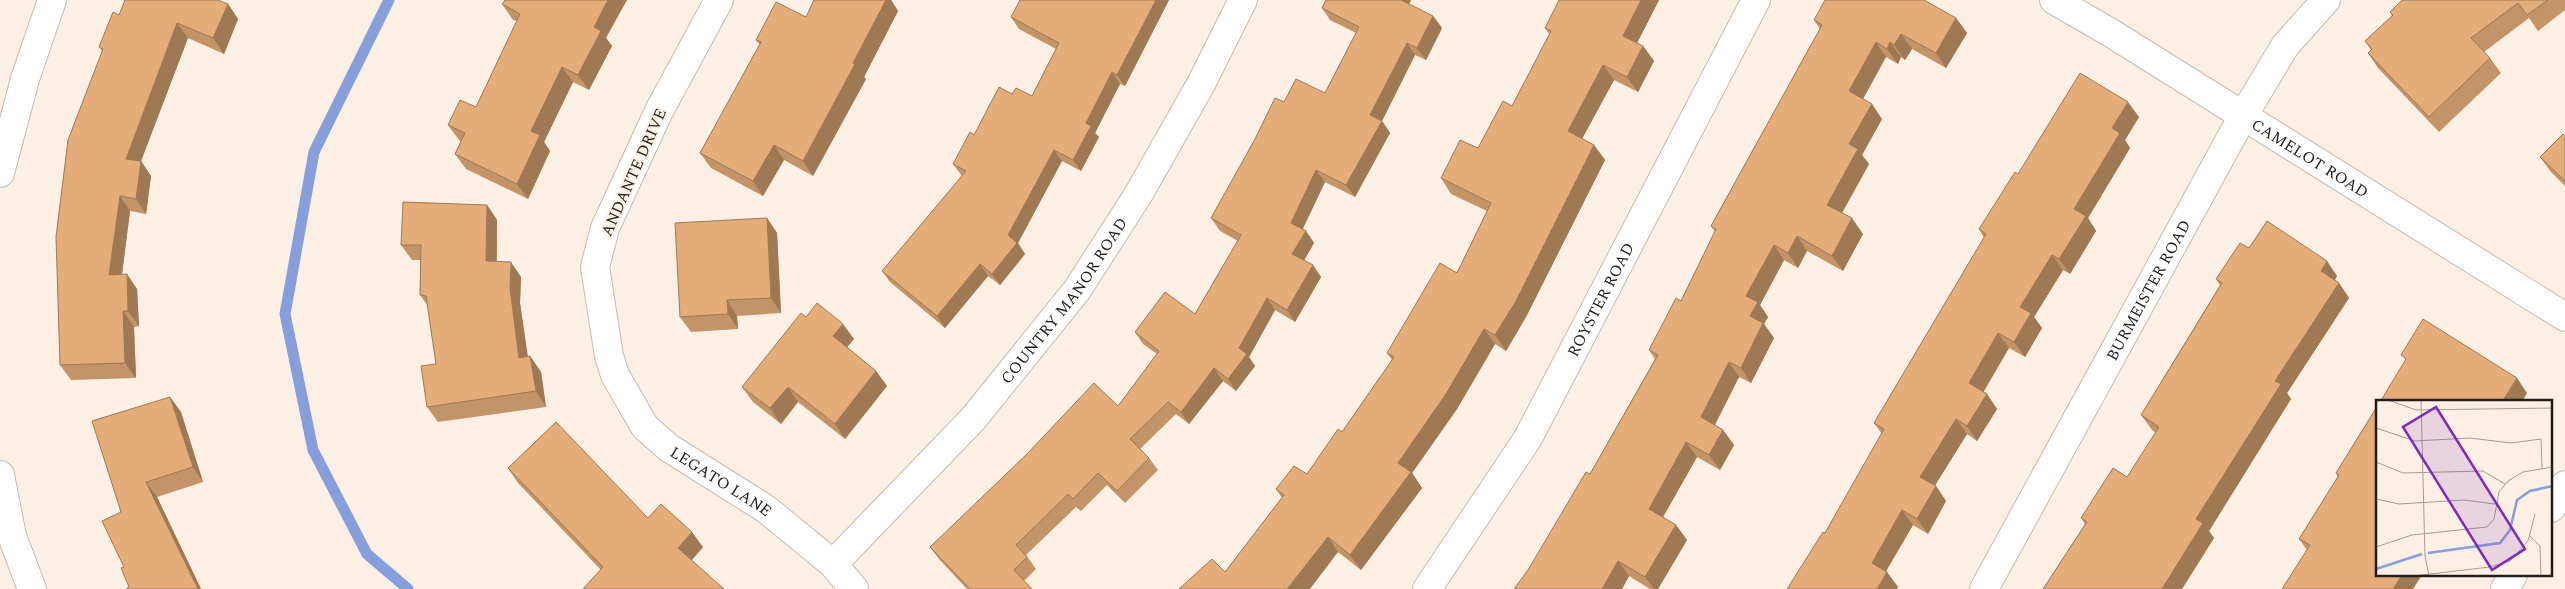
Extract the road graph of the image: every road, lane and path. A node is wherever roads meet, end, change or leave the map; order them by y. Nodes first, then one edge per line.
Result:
1 (52, 0) edge
2 (719, 0) edge
3 (1242, 0) edge
4 (1756, 0) edge
5 (2054, 0) edge
6 (2326, 0) edge
7 (2243, 116) junction
8 (0, 173) edge
9 (2565, 317) edge
10 (609, 356) joint
11 (0, 475) edge
12 (2565, 485) edge
13 (2552, 506) edge
14 (833, 564) junction
15 (2512, 576) edge
16 (32, 589) edge
17 (854, 589) edge
18 (1426, 589) edge
19 (1984, 589) edge
20 (2505, 589) edge

1 - 8 street
2 - 10 street, ANDANTE DRIVE
3 - 14 street, COUNTRY MANOR ROAD
4 - 18 street, ROYSTER ROAD
5 - 7 street, CAMELOT ROAD
6 - 7 street, BURMEISTER ROAD
7 - 9 street, CAMELOT ROAD
7 - 19 street, BURMEISTER ROAD
10 - 14 street, LEGATO LANE
11 - 16 street
12 - 13 street
14 - 17 street, LEGATO LANE
15 - 20 street

